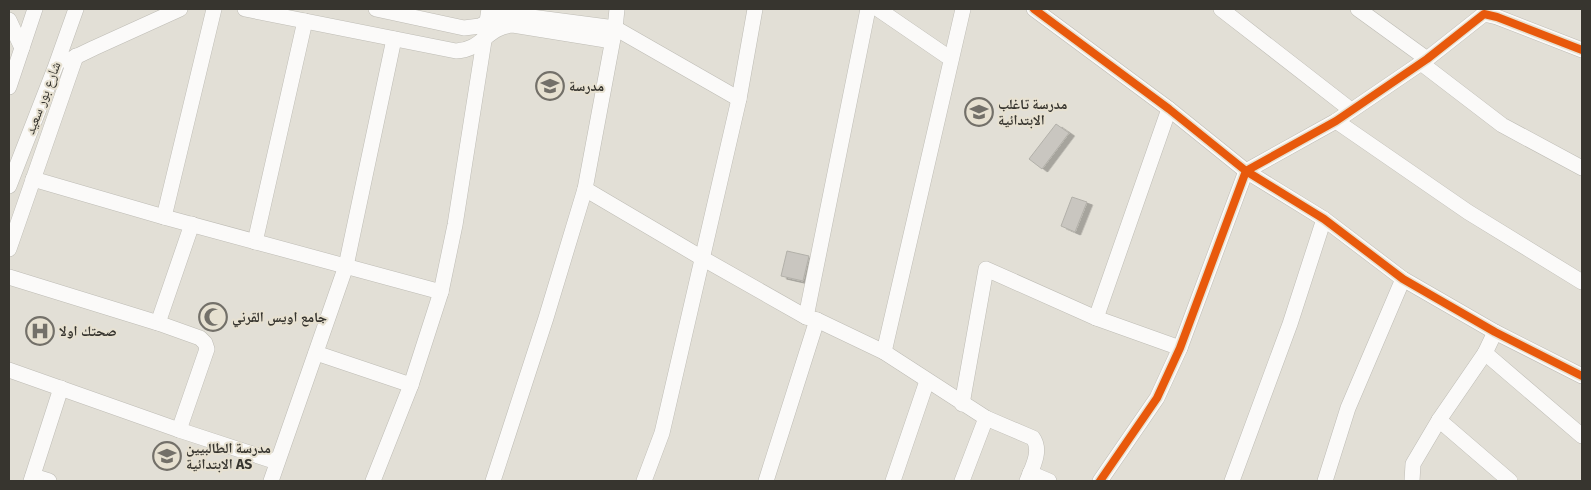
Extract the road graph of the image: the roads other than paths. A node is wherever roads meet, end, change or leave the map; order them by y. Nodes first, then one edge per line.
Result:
1 (35, 9) edge
2 (76, 9) edge
3 (180, 9) edge
4 (214, 9) edge
5 (245, 9) edge
6 (376, 9) edge
7 (617, 9) edge
8 (755, 9) edge
9 (868, 9) edge
10 (878, 9) edge
11 (963, 9) edge
12 (1034, 9) edge
13 (1221, 9) edge
14 (1358, 9) edge
15 (1483, 12) edge
16 (488, 15) edge
17 (9, 20) edge
18 (305, 21) junction
19 (613, 34) junction
20 (394, 39) junction
21 (484, 39) junction
22 (22, 48) junction
23 (1582, 50) edge
24 (76, 56) junction
25 (951, 59) junction
26 (1424, 62) junction
27 (55, 68) junction
28 (9, 87) edge
29 (739, 99) junction
30 (1169, 109) junction
31 (1352, 110) junction
32 (1336, 121) junction
33 (1582, 168) edge
34 (1246, 171) junction
35 (33, 179) junction
36 (9, 186) edge
37 (585, 189) junction
38 (164, 217) junction
39 (1324, 219) junction
40 (192, 224) junction
41 (12, 227) edge
42 (255, 242) junction
43 (9, 249) edge
44 (702, 258) junction
45 (346, 266) junction
46 (9, 277) edge
47 (1403, 279) junction
48 (1582, 282) edge
49 (441, 292) junction
50 (811, 318) junction
51 (1096, 318) junction
52 (158, 323) junction
53 (1496, 332) junction
54 (1180, 348) junction
55 (884, 352) junction
56 (316, 353) junction
57 (1485, 353) junction
58 (9, 370) edge
59 (1582, 376) edge
60 (927, 381) junction
61 (411, 385) junction
62 (61, 388) junction
63 (962, 404) junction
64 (986, 418) junction
65 (1439, 420) junction
66 (179, 430) junction
67 (1582, 436) edge
68 (277, 462) junction
69 (1028, 477) edge
70 (32, 479) edge
71 (49, 481) edge
72 (271, 481) edge
73 (373, 481) edge
74 (493, 481) edge
75 (644, 481) edge
76 (766, 481) edge
77 (892, 481) edge
78 (962, 481) edge
79 (1049, 481) edge
80 (1100, 481) edge
81 (1232, 481) edge
82 (1325, 481) edge
83 (1412, 481) edge
84 (1510, 481) edge

1 - 22 street
2 - 27 street, شارع بور سعيد
3 - 24 street
4 - 38 street
5 - 18 street
6 - 16 street
7 - 19 street
8 - 29 street
9 - 50 street
10 - 25 street
11 - 25 street
12 - 30 street
13 - 31 street
14 - 26 street
15 - 23 street
15 - 26 street
16 - 19 street
16 - 21 street
17 - 22 street
18 - 20 street
18 - 42 street
19 - 21 street
19 - 29 street
19 - 37 street
20 - 21 street
20 - 45 street
21 - 49 street
22 - 28 street
24 - 27 street
24 - 35 street
25 - 55 street
26 - 31 street
26 - 33 street
27 - 36 street, شارع بور سعيد
29 - 44 street
30 - 34 street
30 - 51 street
31 - 32 street
32 - 34 street
32 - 48 street
34 - 39 street
34 - 54 street
35 - 38 street
35 - 41 street
37 - 44 street
37 - 74 street
38 - 40 street
39 - 47 street
39 - 81 street
40 - 42 street
40 - 52 street
41 - 43 street
42 - 45 street
44 - 50 street
44 - 75 street
45 - 49 street
45 - 56 street
46 - 52 street
47 - 53 street
47 - 82 street
49 - 61 street
50 - 55 street
50 - 76 street
51 - 54 street
51 - 63 street
52 - 66 street
53 - 57 street
53 - 59 street
54 - 80 street
55 - 60 street
56 - 61 street
56 - 68 street
57 - 65 street
57 - 67 street
58 - 62 street
60 - 63 street
60 - 77 street
61 - 73 street
62 - 66 street
62 - 70 street
63 - 64 street
64 - 69 street
64 - 78 street
65 - 83 street
65 - 84 street
66 - 68 street
68 - 72 street
69 - 79 street
70 - 71 street

